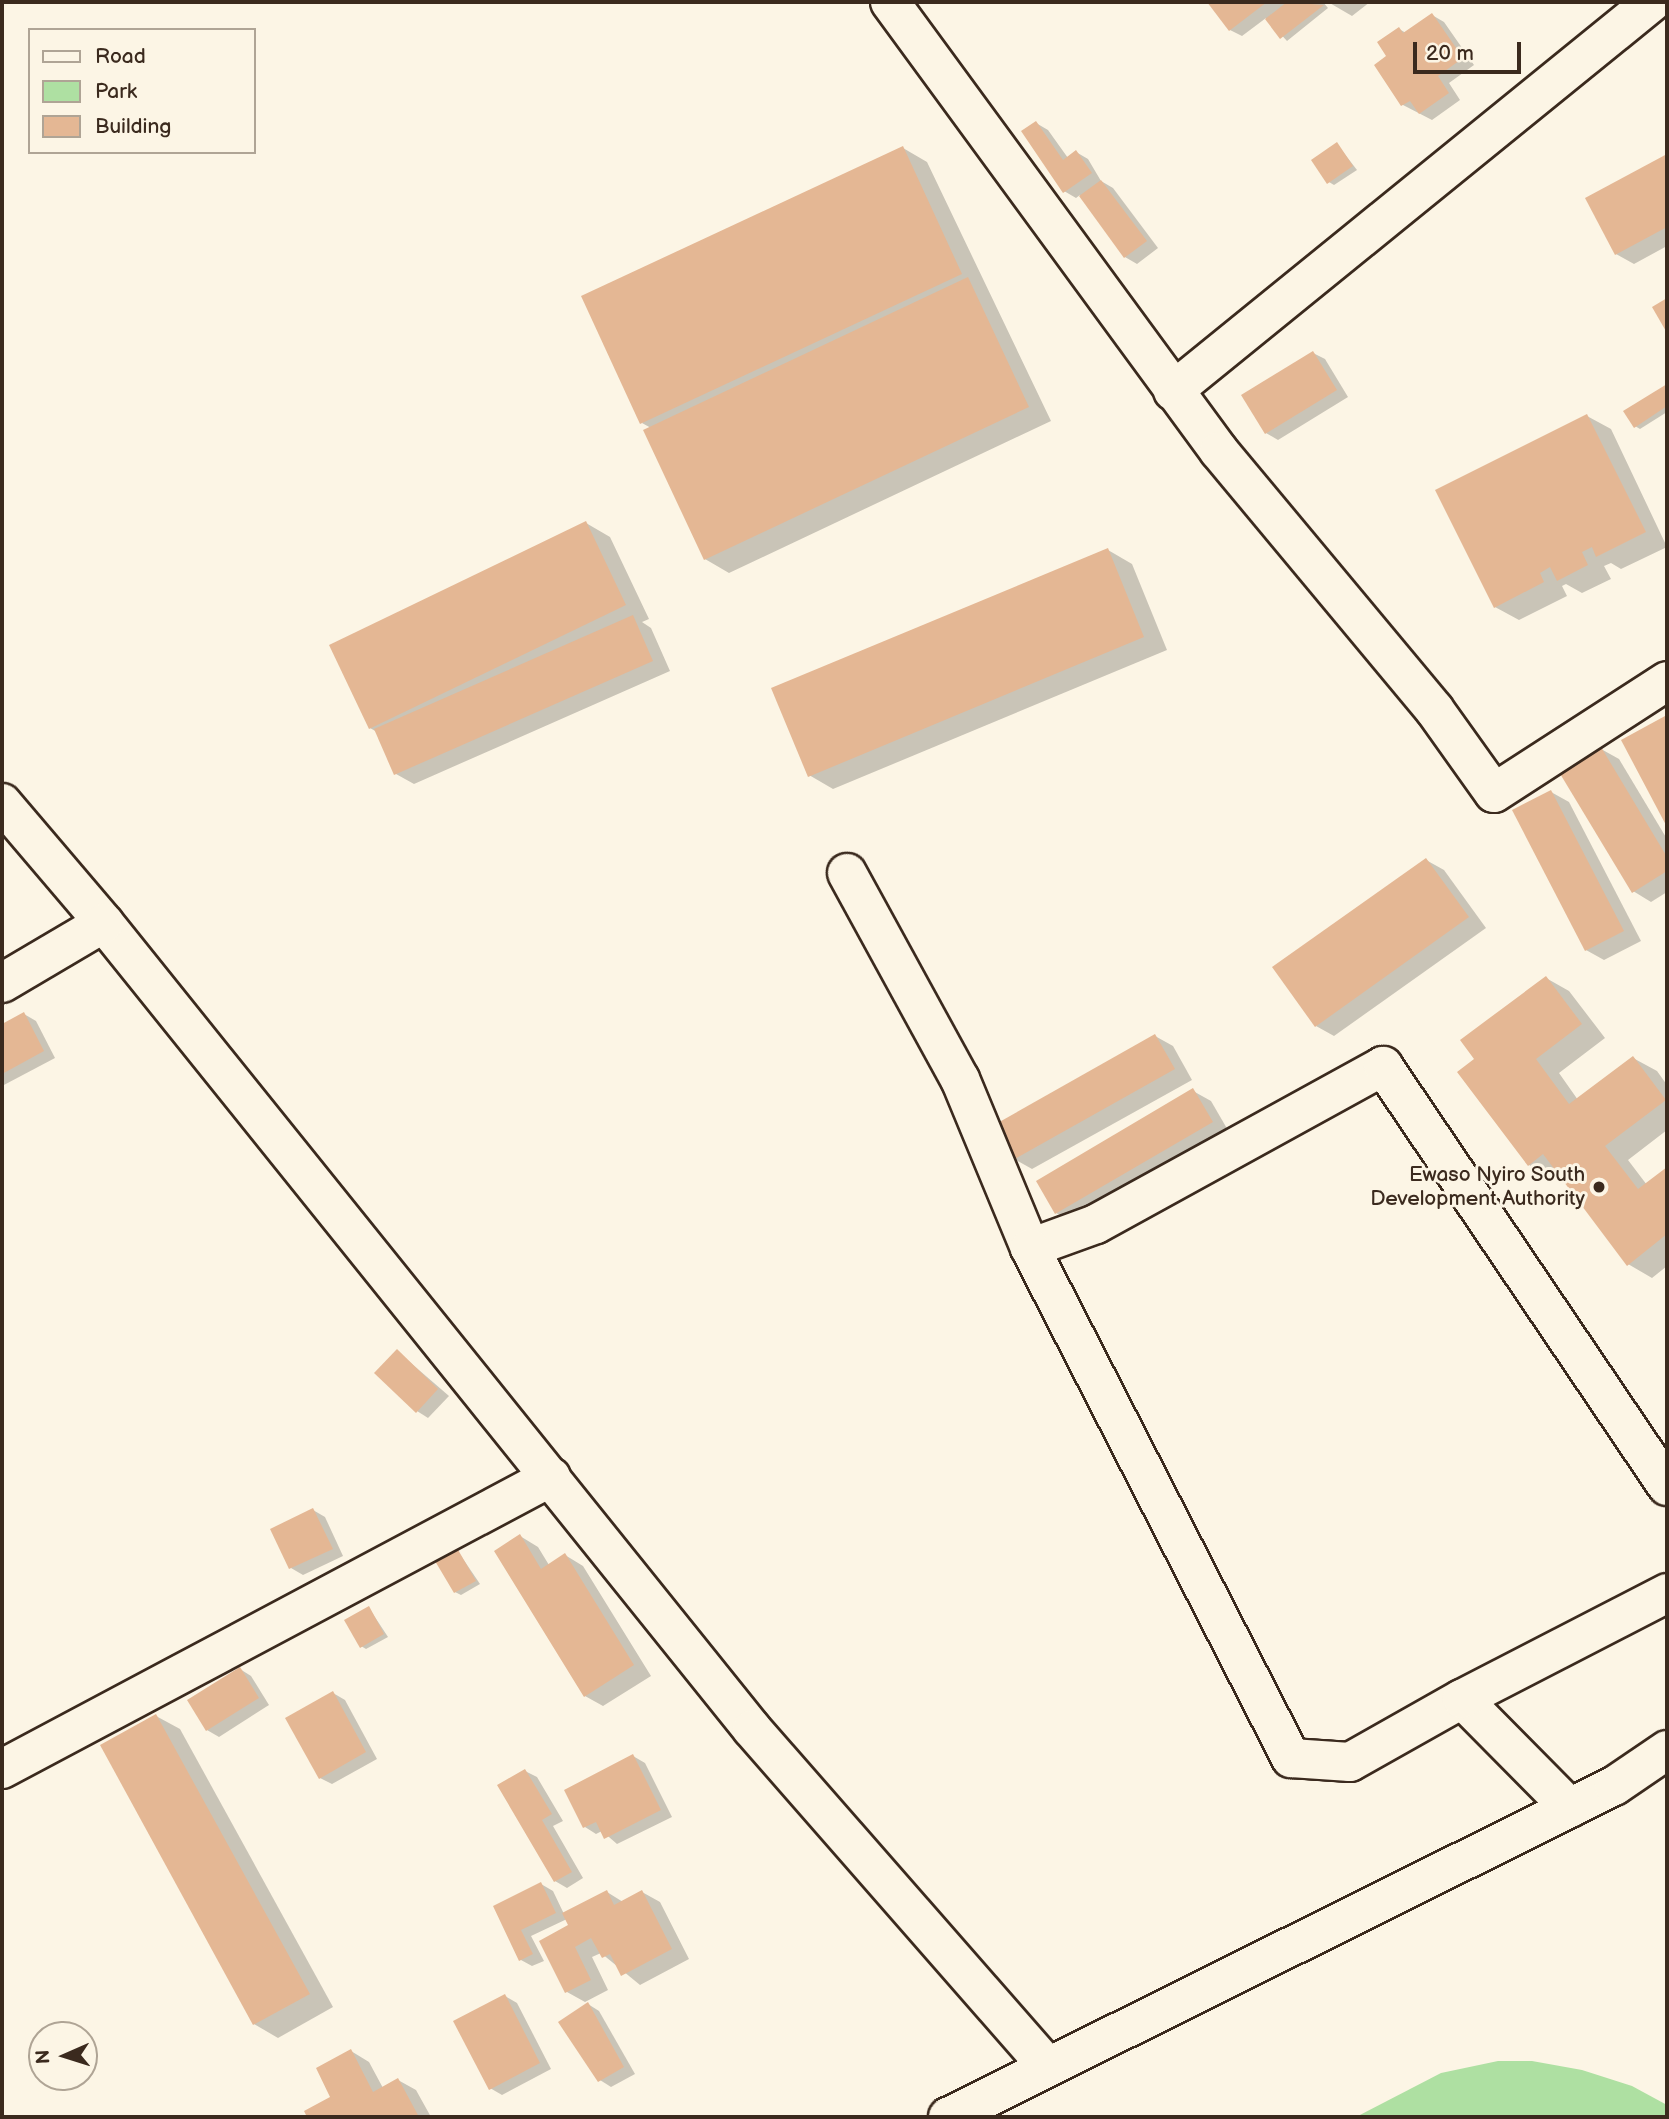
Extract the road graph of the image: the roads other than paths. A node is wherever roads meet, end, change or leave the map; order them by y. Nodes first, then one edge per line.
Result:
1 (890, 2) edge
2 (1652, 2) edge
3 (1173, 391) junction
4 (1667, 681) edge
5 (2, 803) edge
6 (847, 873) dead end
7 (104, 923) junction
8 (2, 982) edge
9 (1030, 1248) junction
10 (551, 1477) junction
11 (1667, 1486) edge
12 (1667, 1593) edge
13 (1462, 1699) junction
14 (1667, 1750) edge
15 (2, 1769) edge
16 (1570, 1808) junction
17 (1046, 2065) junction
18 (948, 2117) edge

1 - 3 street
2 - 3 street
3 - 4 street
5 - 7 street
6 - 9 street
7 - 8 street
7 - 10 street
9 - 11 street
9 - 13 street
10 - 15 street
10 - 17 street
12 - 13 street
13 - 16 street
14 - 16 street
16 - 17 street
17 - 18 street

